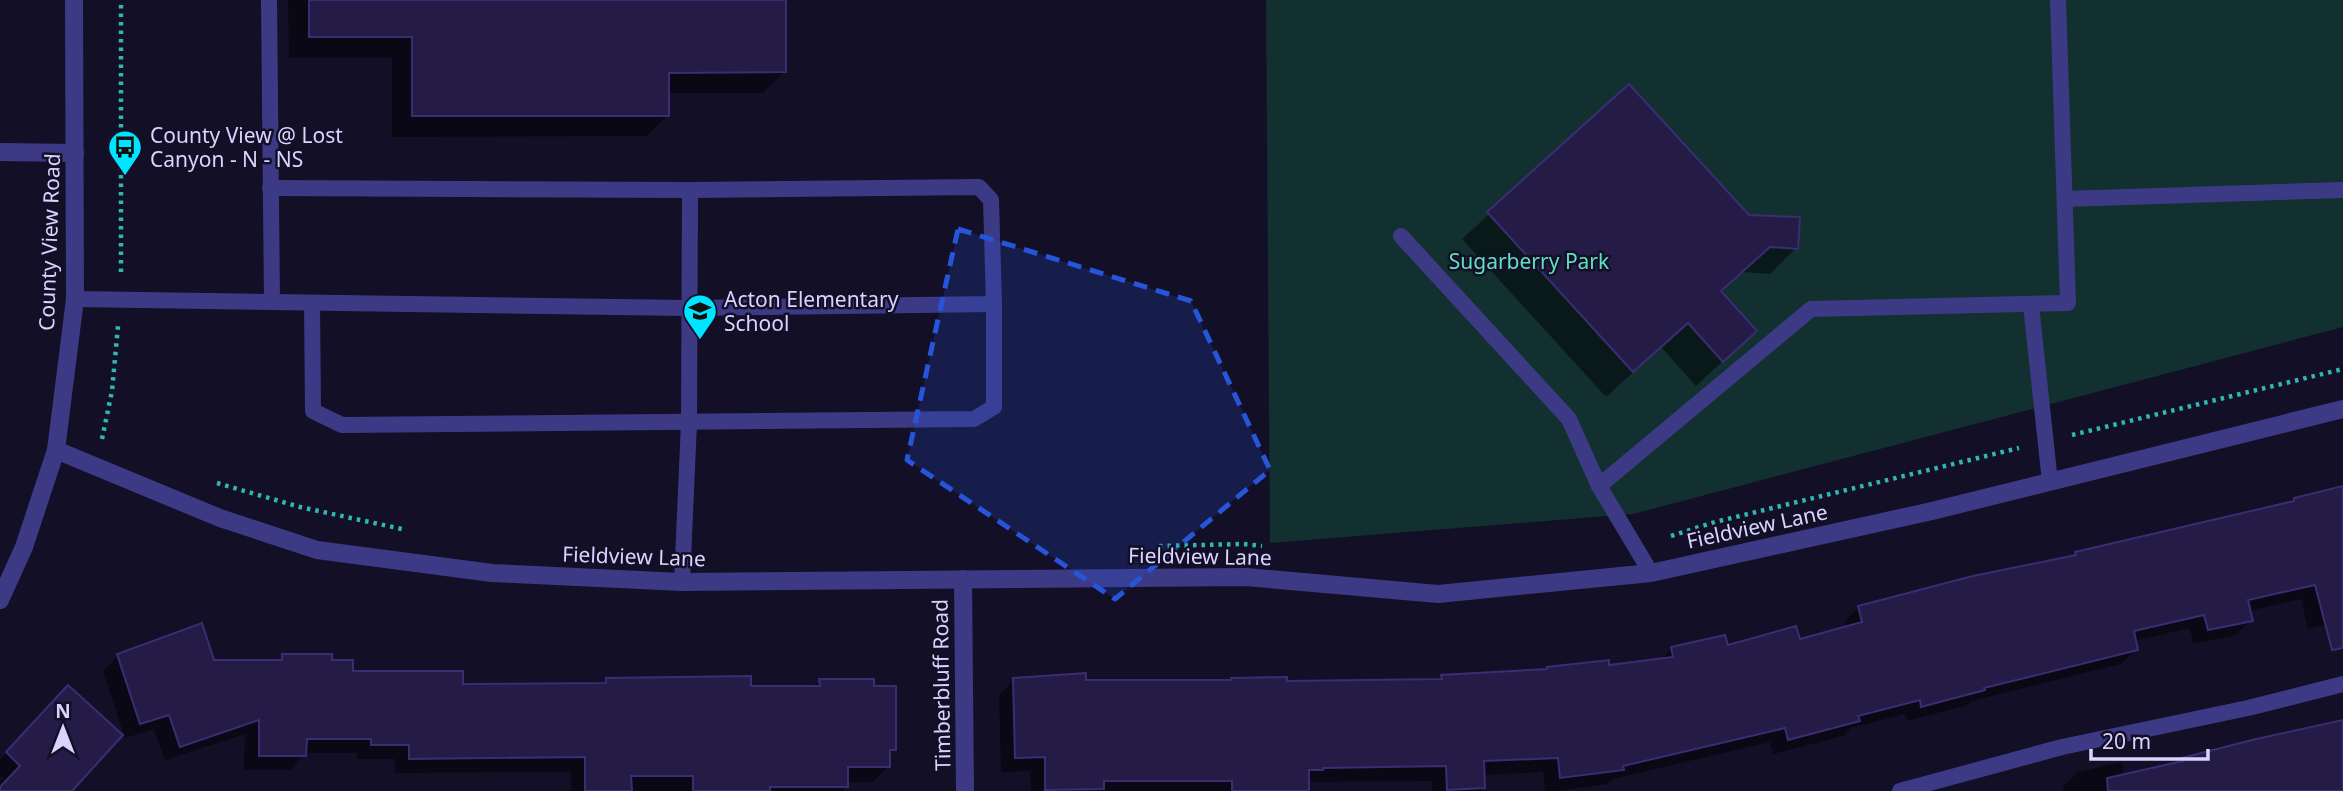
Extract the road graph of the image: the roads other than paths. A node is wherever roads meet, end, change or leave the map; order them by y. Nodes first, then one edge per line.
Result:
1 (74, 0) edge
2 (269, 0) edge
3 (2058, 0) edge
4 (0, 152) edge
5 (75, 153) junction
6 (270, 188) junction
7 (690, 190) junction
8 (2343, 190) edge
9 (2064, 199) junction
10 (1401, 236) dead end
11 (75, 299) junction
12 (272, 302) junction
13 (312, 303) junction
14 (994, 304) junction
15 (2031, 305) junction
16 (688, 308) junction
17 (2343, 409) edge
18 (689, 423) junction
19 (56, 450) junction
20 (2050, 482) junction
21 (1599, 486) junction
22 (1651, 573) junction
23 (963, 579) junction
24 (681, 583) junction
25 (0, 600) edge
26 (2343, 684) edge
27 (965, 791) edge
28 (1900, 791) edge

1 - 5 street, County View Road
2 - 6 lane
3 - 9 lane
4 - 5 street
5 - 11 street, County View Road
6 - 7 lane
6 - 12 lane
7 - 14 lane
7 - 16 lane
8 - 9 lane
9 - 15 lane
10 - 21 lane
11 - 12 lane
11 - 19 street, County View Road
12 - 13 lane
13 - 16 lane
13 - 18 lane
14 - 16 lane
14 - 18 lane
15 - 20 lane
15 - 21 lane
16 - 18 lane
17 - 20 street, Fieldview Lane
18 - 24 lane
19 - 24 street, Fieldview Lane
19 - 25 street, County View Road
20 - 22 street, Fieldview Lane
21 - 22 lane
22 - 23 street, Fieldview Lane
23 - 24 street, Fieldview Lane
23 - 27 street, Timberbluff Road
26 - 28 lane

